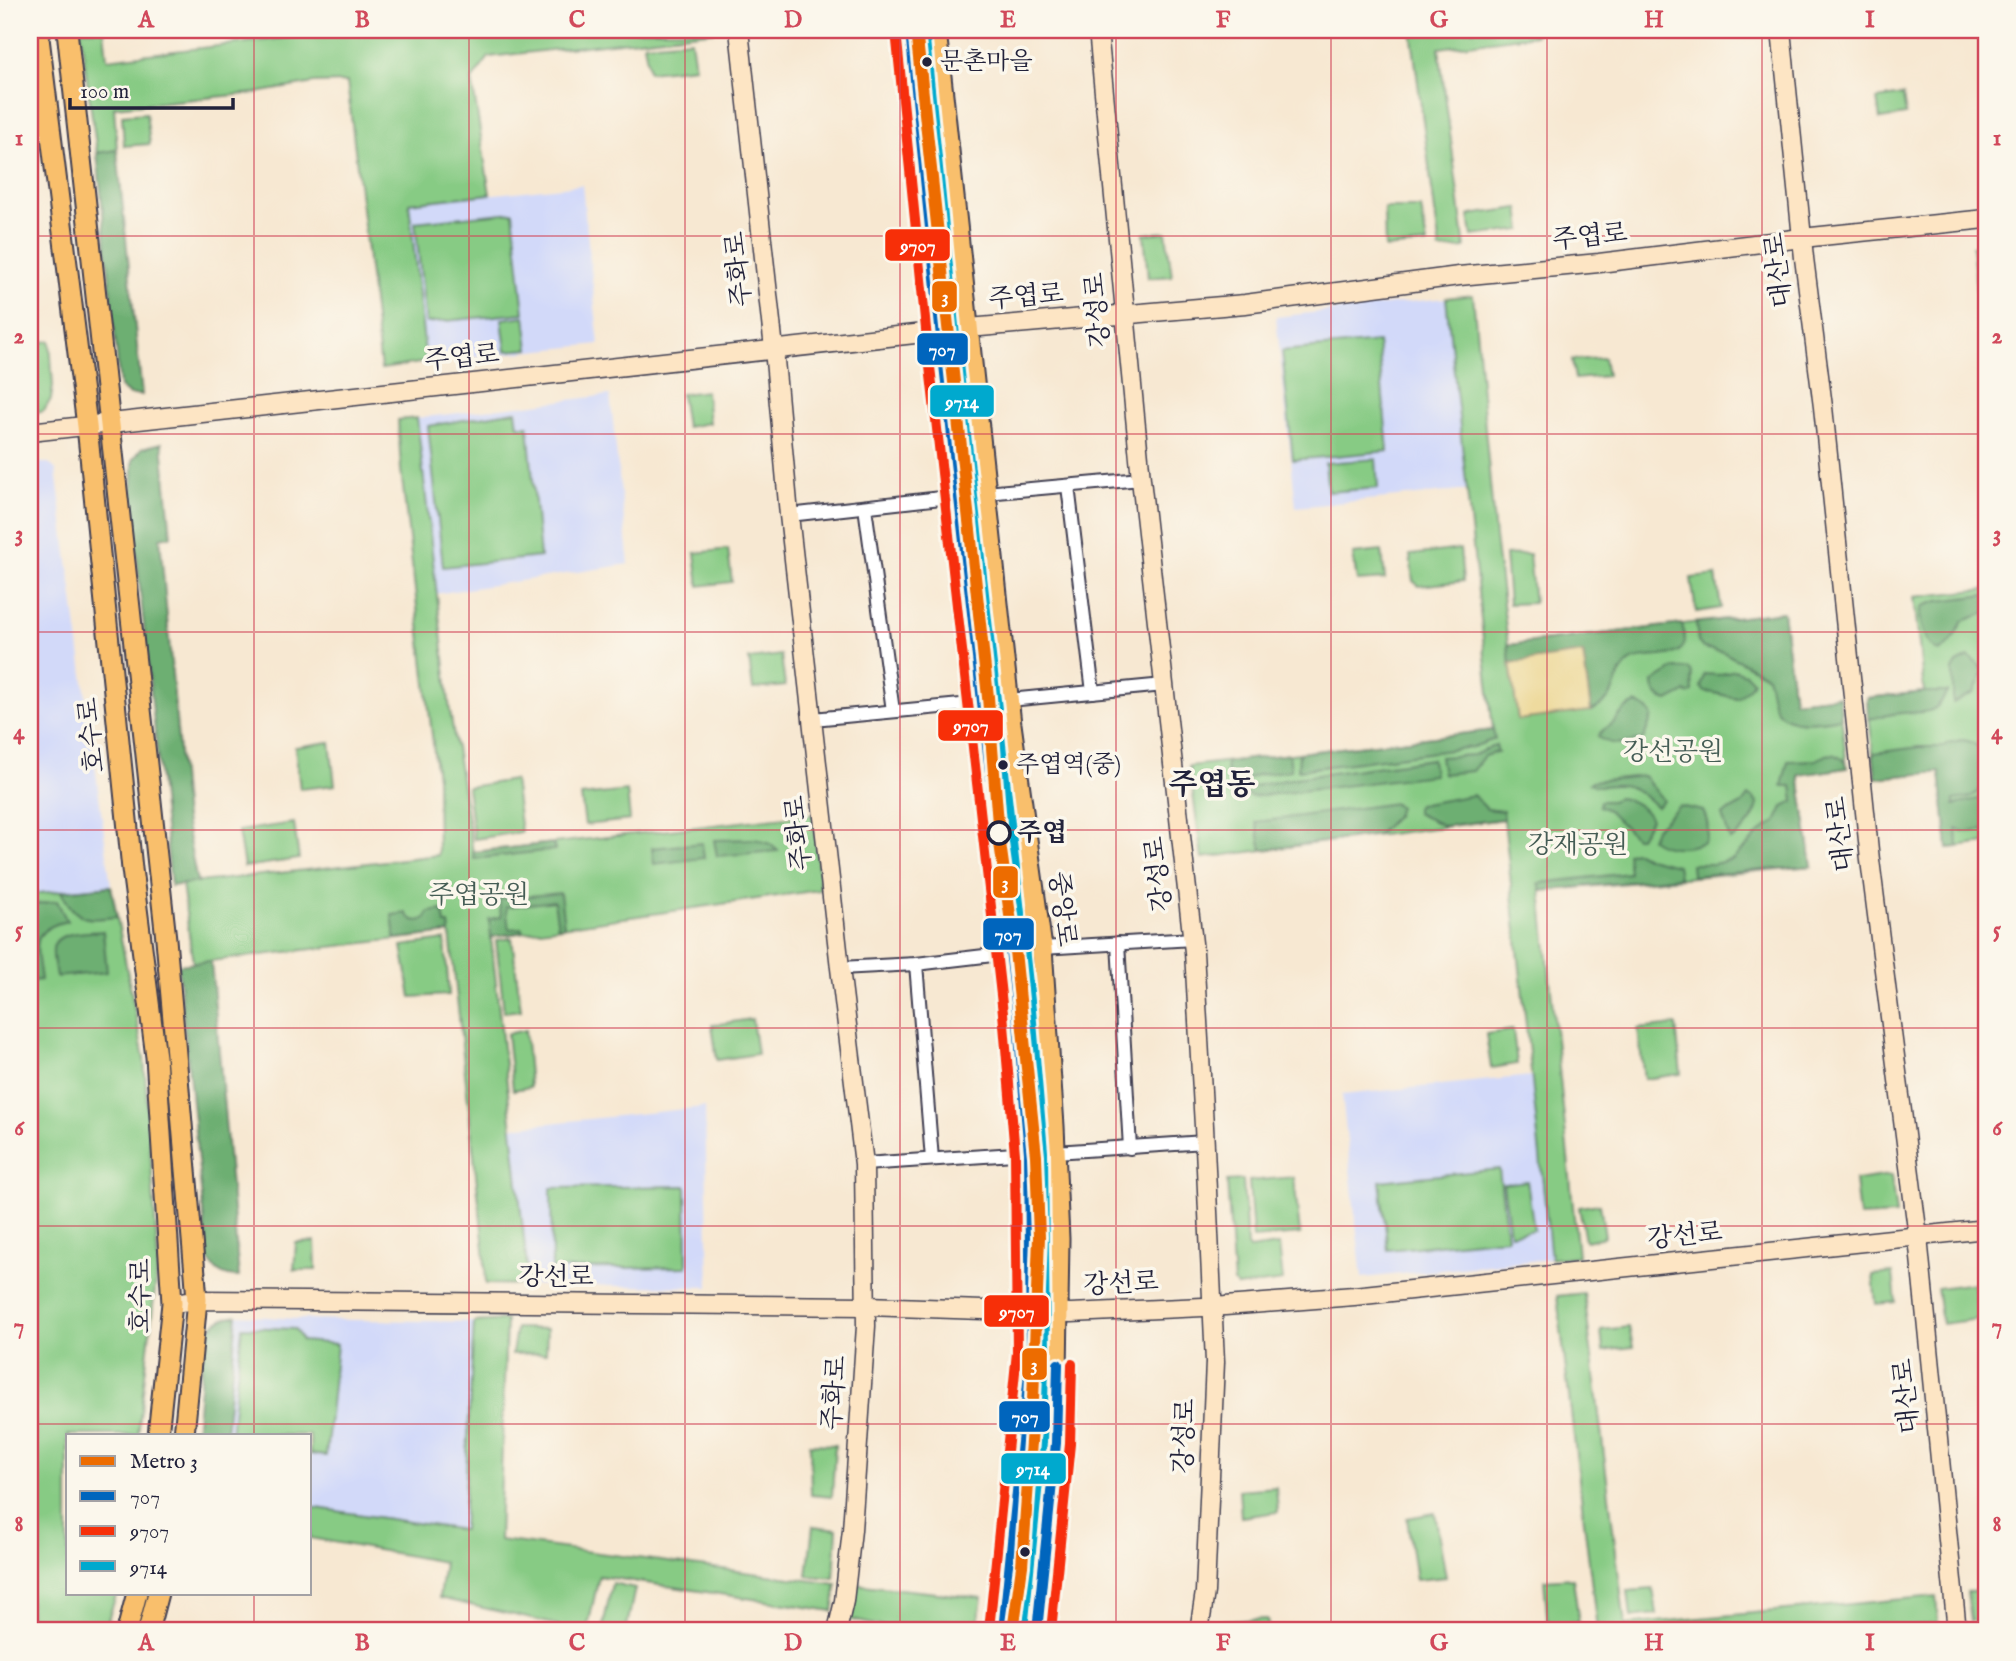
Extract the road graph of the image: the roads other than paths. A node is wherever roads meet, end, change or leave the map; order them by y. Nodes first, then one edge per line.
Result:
1 (38, 30) edge
2 (67, 30) edge
3 (739, 30) edge
4 (910, 30) edge
5 (936, 30) edge
6 (1098, 30) edge
7 (1782, 30) edge
8 (30, 111) edge
9 (52, 144) junction
10 (1986, 219) edge
11 (1801, 238) junction
12 (1125, 313) junction
13 (969, 328) junction
14 (941, 332) junction
15 (774, 349) junction
16 (110, 425) junction
17 (87, 426) junction
18 (30, 432) edge
19 (1141, 479) junction
20 (1069, 486) junction
21 (986, 493) junction
22 (959, 496) junction
23 (865, 508) junction
24 (789, 515) junction
25 (1164, 685) junction
26 (1093, 692) junction
27 (1009, 700) junction
28 (982, 703) junction
29 (892, 711) junction
30 (813, 719) junction
31 (1193, 939) junction
32 (1118, 943) junction
33 (1042, 948) junction
34 (1010, 953) junction
35 (916, 964) junction
36 (839, 968) junction
37 (1205, 1142) junction
38 (1130, 1148) junction
39 (1055, 1152) junction
40 (1029, 1153) junction
41 (932, 1159) junction
42 (864, 1164) junction
43 (1986, 1229) edge
44 (1918, 1237) junction
45 (197, 1300) junction
46 (172, 1303) junction
47 (867, 1306) junction
48 (1213, 1306) junction
49 (1058, 1312) junction
50 (1031, 1313) junction
51 (158, 1434) edge
52 (184, 1434) edge
53 (137, 1594) edge
54 (158, 1594) edge
55 (127, 1631) edge
56 (148, 1631) edge
57 (837, 1631) edge
58 (1003, 1631) edge
59 (1037, 1631) edge
60 (1199, 1631) edge
61 (1957, 1631) edge

1 - 9 main road, 호수로
2 - 16 main road, 호수로
3 - 15 street, 주화로
4 - 14 main road
5 - 13 main road, 중앙로
6 - 12 street, 강성로
7 - 11 street, 대산로
8 - 9 street
9 - 17 main road, 호수로
10 - 11 street, 주엽로
11 - 12 street, 주엽로
11 - 44 street, 대산로
12 - 13 street, 주엽로
12 - 19 street, 강성로
13 - 14 street, 주엽로
13 - 21 main road, 중앙로
14 - 15 street, 주엽로
14 - 22 main road
15 - 16 street, 주엽로
15 - 24 street, 주화로
16 - 17 street, 주엽로
16 - 45 main road, 호수로
17 - 18 street, 주엽로
17 - 46 main road, 호수로
19 - 20 street
19 - 25 street, 강성로
20 - 21 street
20 - 26 street
21 - 27 main road, 중앙로
22 - 23 street
22 - 28 main road
23 - 24 street
23 - 29 street
24 - 30 street, 주화로
25 - 26 street
25 - 31 street, 강성로
26 - 27 street
27 - 33 main road, 중앙로
28 - 29 street
28 - 34 main road
29 - 30 street
30 - 36 street, 주화로
31 - 32 street
31 - 37 street, 강성로
32 - 33 street
32 - 38 street
33 - 39 main road, 중앙로
34 - 35 street
34 - 40 main road
35 - 36 street
35 - 41 street
36 - 42 street, 주화로
37 - 38 street
37 - 48 street, 강성로
38 - 39 street
39 - 49 main road, 중앙로
40 - 41 street
40 - 50 main road
41 - 42 street
42 - 47 street, 주화로
43 - 44 street, 강선로
44 - 48 street, 강선로
44 - 61 street, 대산로
45 - 46 street, 강선로
45 - 47 street, 강선로
45 - 52 main road, 호수로
46 - 51 main road, 호수로
47 - 50 street, 강선로
47 - 57 street, 주화로
48 - 49 street, 강선로
48 - 60 street, 강성로
49 - 50 street, 강선로
49 - 59 main road, 중앙로
50 - 58 main road
53 - 55 main road
54 - 56 main road

